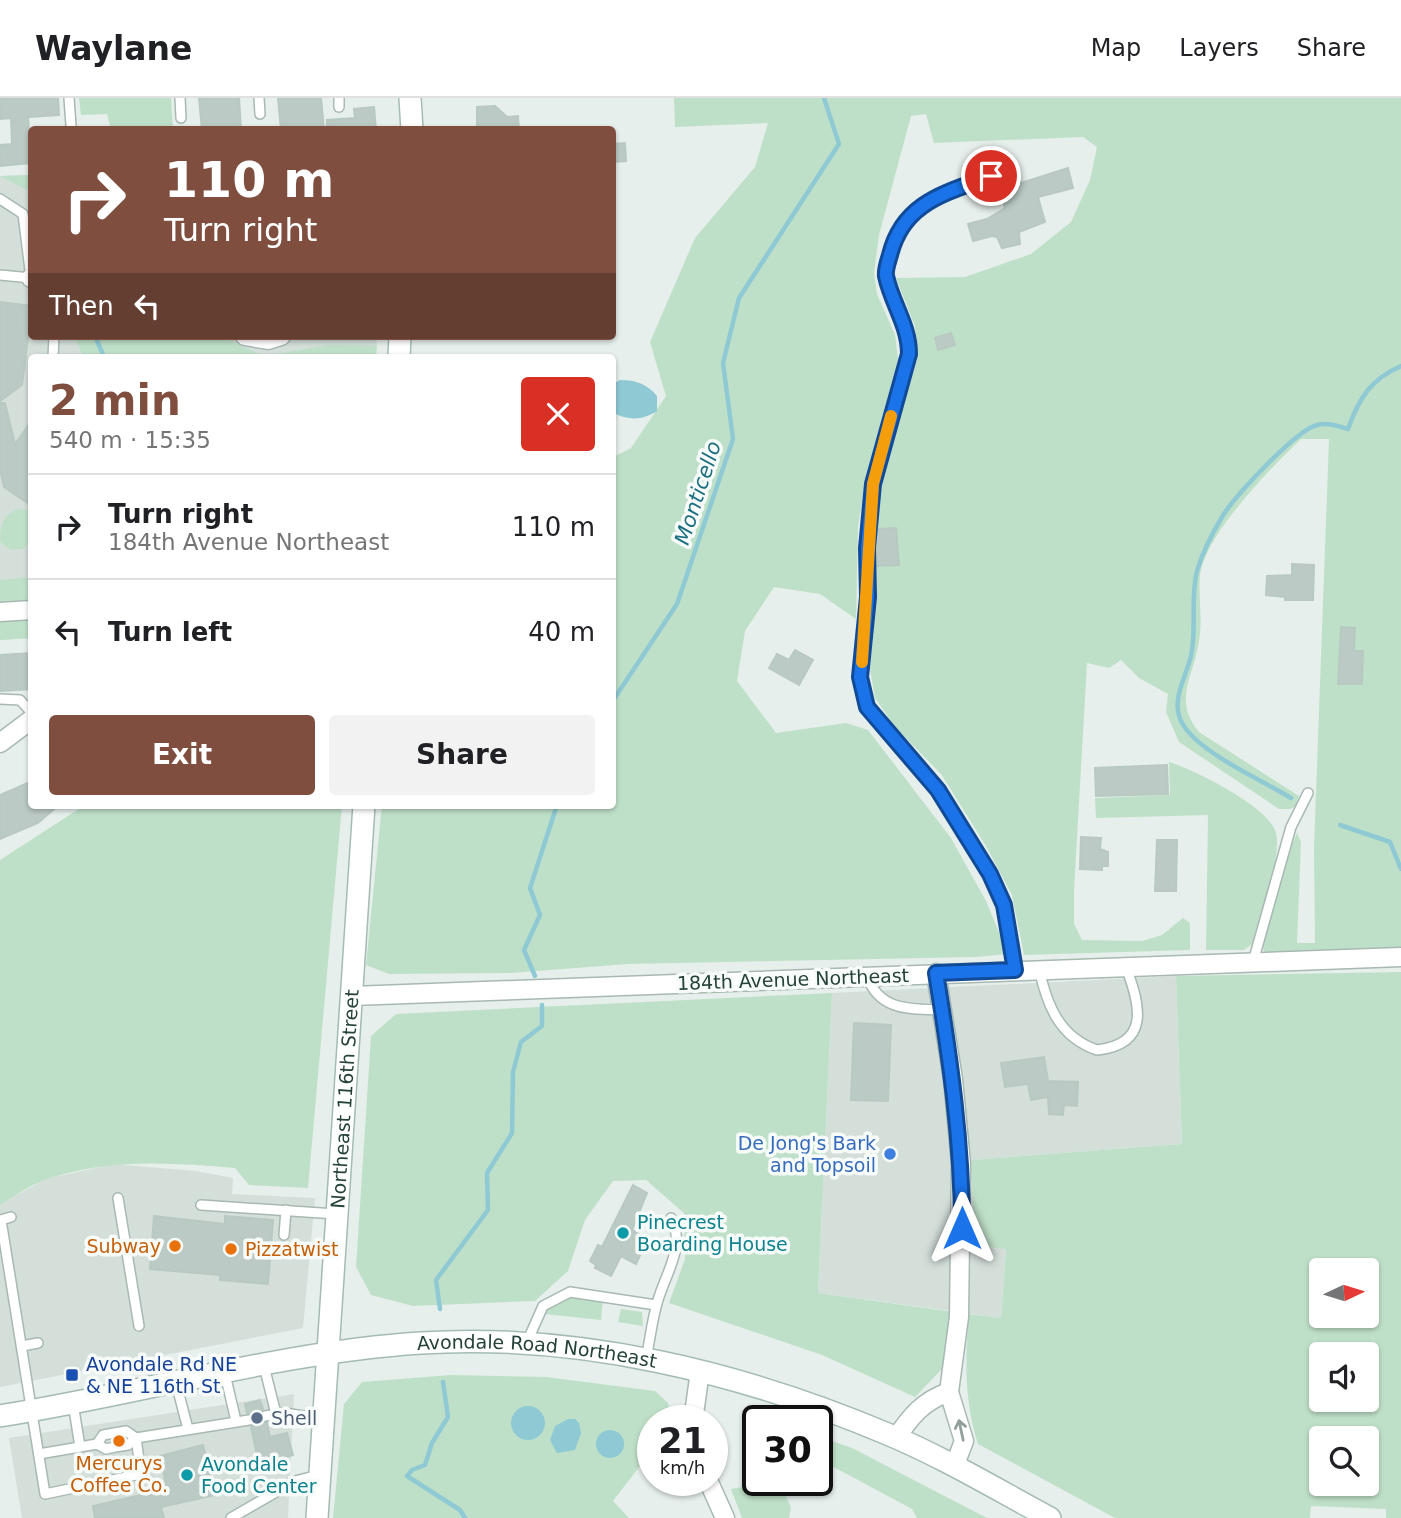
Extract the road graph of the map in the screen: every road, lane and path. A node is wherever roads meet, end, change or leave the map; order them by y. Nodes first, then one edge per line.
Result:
1 (69, 98) edge
2 (180, 98) edge
3 (259, 98) edge
4 (410, 98) edge
5 (260, 114) dead end
6 (181, 117) dead end
7 (71, 125) dead end
8 (412, 126) edge
9 (991, 176) dead end
10 (0, 200) edge
11 (28, 254) edge
12 (0, 275) edge
13 (28, 278) edge
14 (28, 610) edge
15 (0, 612) edge
16 (0, 699) edge
17 (28, 709) edge
18 (28, 722) edge
19 (0, 743) edge
20 (1308, 793) dead end
21 (364, 809) edge
22 (1401, 957) edge
23 (1253, 962) junction
24 (1125, 966) junction
25 (1039, 969) junction
26 (1015, 970) junction
27 (936, 973) junction
28 (867, 976) junction
29 (352, 996) junction
30 (942, 1010) junction
31 (118, 1198) dead end
32 (201, 1205) dead end
33 (286, 1210) junction
34 (337, 1214) junction
35 (671, 1218) dead end
36 (4, 1219) edge
37 (284, 1235) dead end
38 (656, 1305) junction
39 (139, 1326) dead end
40 (527, 1342) junction
41 (38, 1343) dead end
42 (22, 1346) junction
43 (329, 1354) junction
44 (646, 1361) junction
45 (264, 1366) junction
46 (700, 1371) junction
47 (225, 1374) junction
48 (176, 1383) junction
49 (949, 1392) junction
50 (73, 1403) junction
51 (695, 1405) edge
52 (33, 1411) junction
53 (276, 1414) junction
54 (0, 1416) edge
55 (265, 1416) dead end
56 (236, 1420) junction
57 (249, 1420) dead end
58 (323, 1420) junction
59 (188, 1429) junction
60 (136, 1437) junction
61 (896, 1438) junction
62 (97, 1444) junction
63 (80, 1447) junction
64 (39, 1454) junction
65 (954, 1467) junction
66 (320, 1475) junction
67 (715, 1496) edge
68 (231, 1518) edge
69 (317, 1518) edge
70 (725, 1518) edge
71 (1050, 1518) edge

1 - 7 lane
2 - 6 lane
3 - 5 lane
4 - 8 main road
9 - 26 lane
10 - 11 lane
12 - 13 lane
14 - 15 street
16 - 17 lane
18 - 19 street
20 - 23 lane
21 - 29 main road, Northeast 116th Street
22 - 23 street, 184th Avenue Northeast
23 - 24 street, 184th Avenue Northeast
24 - 25 street, 184th Avenue Northeast
24 - 25 lane
25 - 26 street, 184th Avenue Northeast
26 - 27 street, 184th Avenue Northeast
27 - 28 street, 184th Avenue Northeast
27 - 30 street
28 - 29 street, 184th Avenue Northeast
28 - 30 lane
29 - 34 main road, Northeast 116th Street
30 - 49 street
31 - 39 lane
32 - 33 lane
33 - 34 lane
33 - 37 lane
34 - 43 main road, Northeast 116th Street
35 - 38 lane
36 - 42 lane
38 - 40 lane
38 - 44 lane
40 - 43 main road, Avondale Road Northeast
40 - 44 main road, Avondale Road Northeast
41 - 42 lane
42 - 52 lane
43 - 45 main road, Avondale Road Northeast
43 - 58 main road, Northeast 116th Street
44 - 46 main road, Avondale Road Northeast
45 - 47 main road, Avondale Road Northeast
45 - 53 lane
46 - 51 street
46 - 61 main road, Avondale Road Northeast
47 - 48 main road, Avondale Road Northeast
47 - 56 lane
48 - 50 main road, Avondale Road Northeast
48 - 59 lane
49 - 61 street
65 -> 49 street
50 - 52 main road, Avondale Road Northeast
50 - 63 lane
52 - 54 main road, Avondale Road Northeast
52 - 64 lane
53 - 55 lane
53 - 58 lane
56 - 57 lane
56 - 59 lane
58 - 66 main road, Northeast 116th Street
59 - 60 lane
60 - 62 lane
60 - 62 lane
60 - 64 lane
61 - 65 main road, Avondale Road Northeast
62 - 63 lane
63 - 64 lane
65 - 71 main road, Avondale Road Northeast
66 - 68 lane
66 - 69 main road, Northeast 116th Street
67 - 70 street

